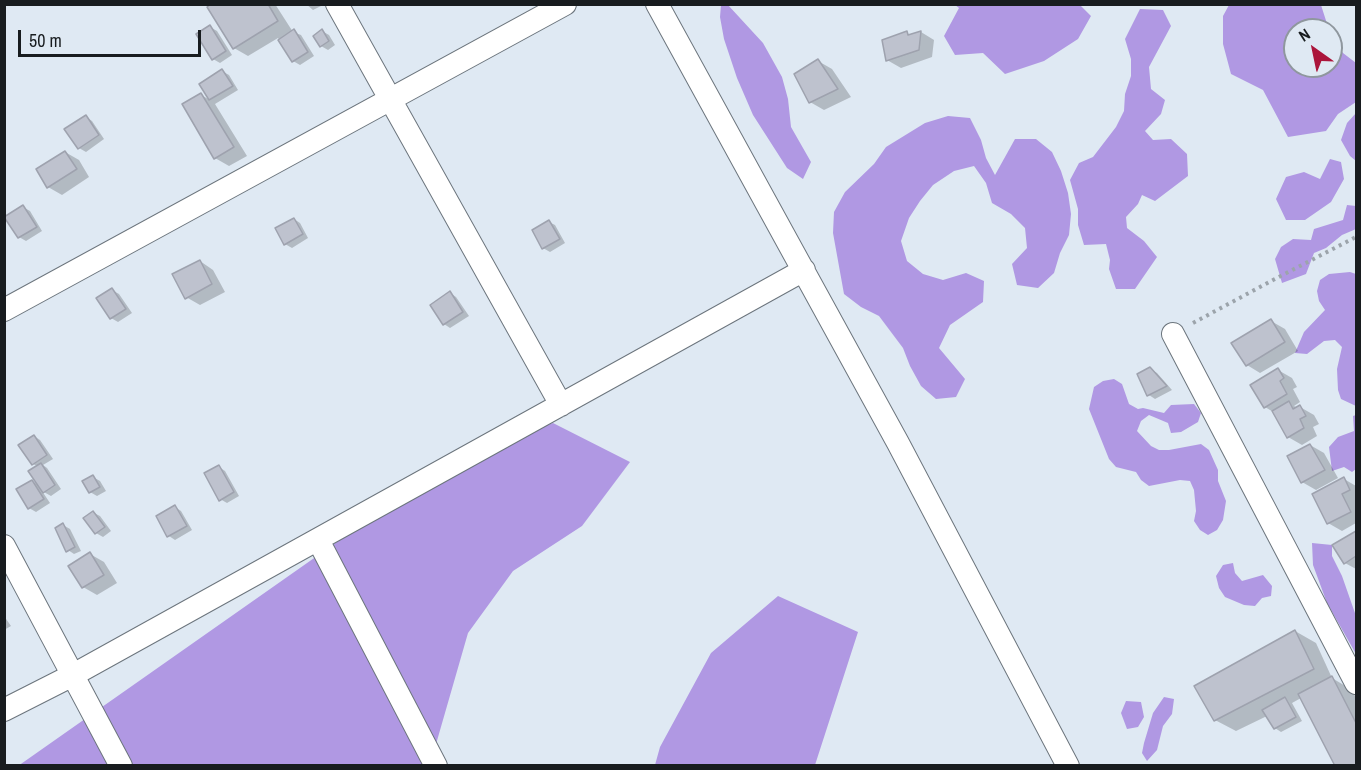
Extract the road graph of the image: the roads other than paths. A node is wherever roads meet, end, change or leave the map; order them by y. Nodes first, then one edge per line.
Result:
1 (337, 4) edge
2 (566, 4) edge
3 (657, 4) edge
4 (391, 100) junction
5 (804, 270) junction
6 (4, 310) edge
7 (1173, 334) road end
8 (561, 405) junction
9 (318, 540) junction
10 (4, 546) edge
11 (73, 675) junction
12 (1356, 682) edge
13 (4, 710) edge
14 (121, 765) edge
15 (436, 765) edge
16 (1068, 765) edge

1 - 4 street
2 - 4 street
3 - 5 street
4 - 6 street
4 - 8 street
5 - 8 street
5 - 16 street
7 - 12 street
8 - 9 street
9 - 11 street
9 - 15 street
10 - 11 street
11 - 13 street
11 - 14 street

